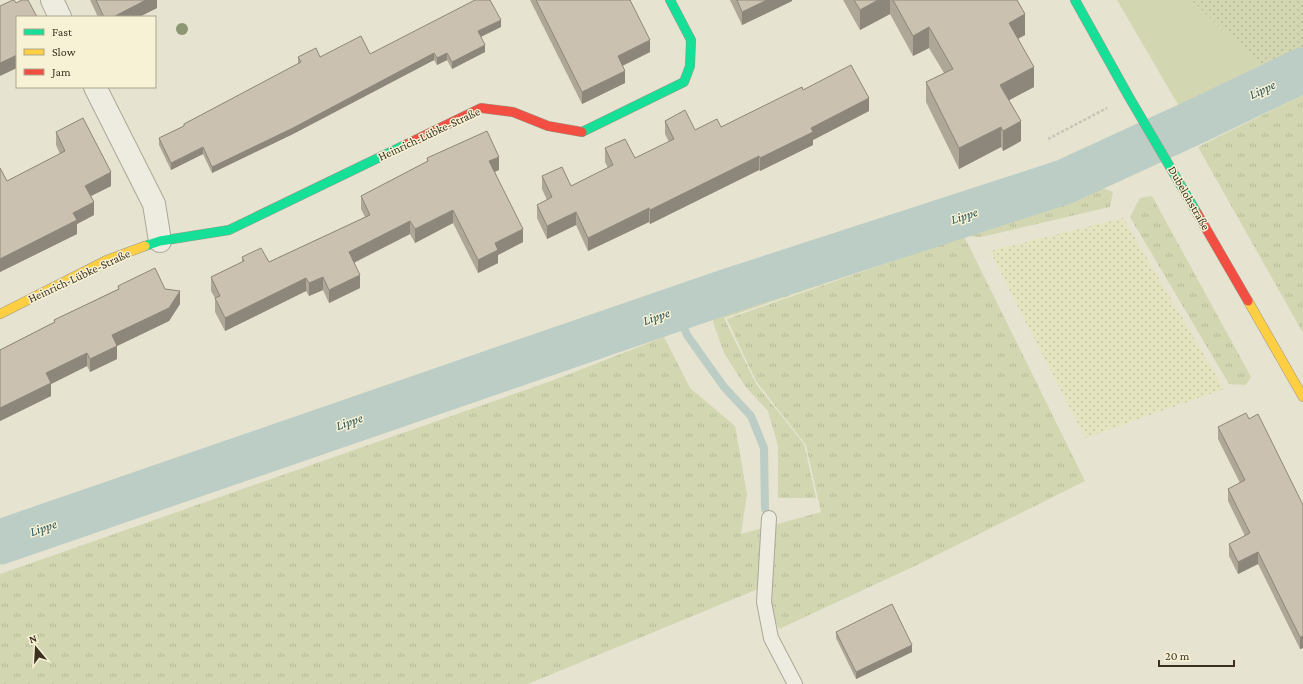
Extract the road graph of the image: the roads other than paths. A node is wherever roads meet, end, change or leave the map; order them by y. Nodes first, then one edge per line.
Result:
1 (52, 0) edge
2 (670, 0) edge
3 (1075, 0) edge
4 (60, 16) edge
5 (96, 88) edge
6 (160, 241) junction
7 (0, 314) edge
8 (1303, 397) edge
9 (769, 518) dead end
10 (795, 684) edge

1 - 4 street
2 - 6 street, Heinrich-Lübke-Straße
3 - 8 street, Dubelohstraße
5 - 6 street
6 - 7 street, Heinrich-Lübke-Straße
9 - 10 lane

